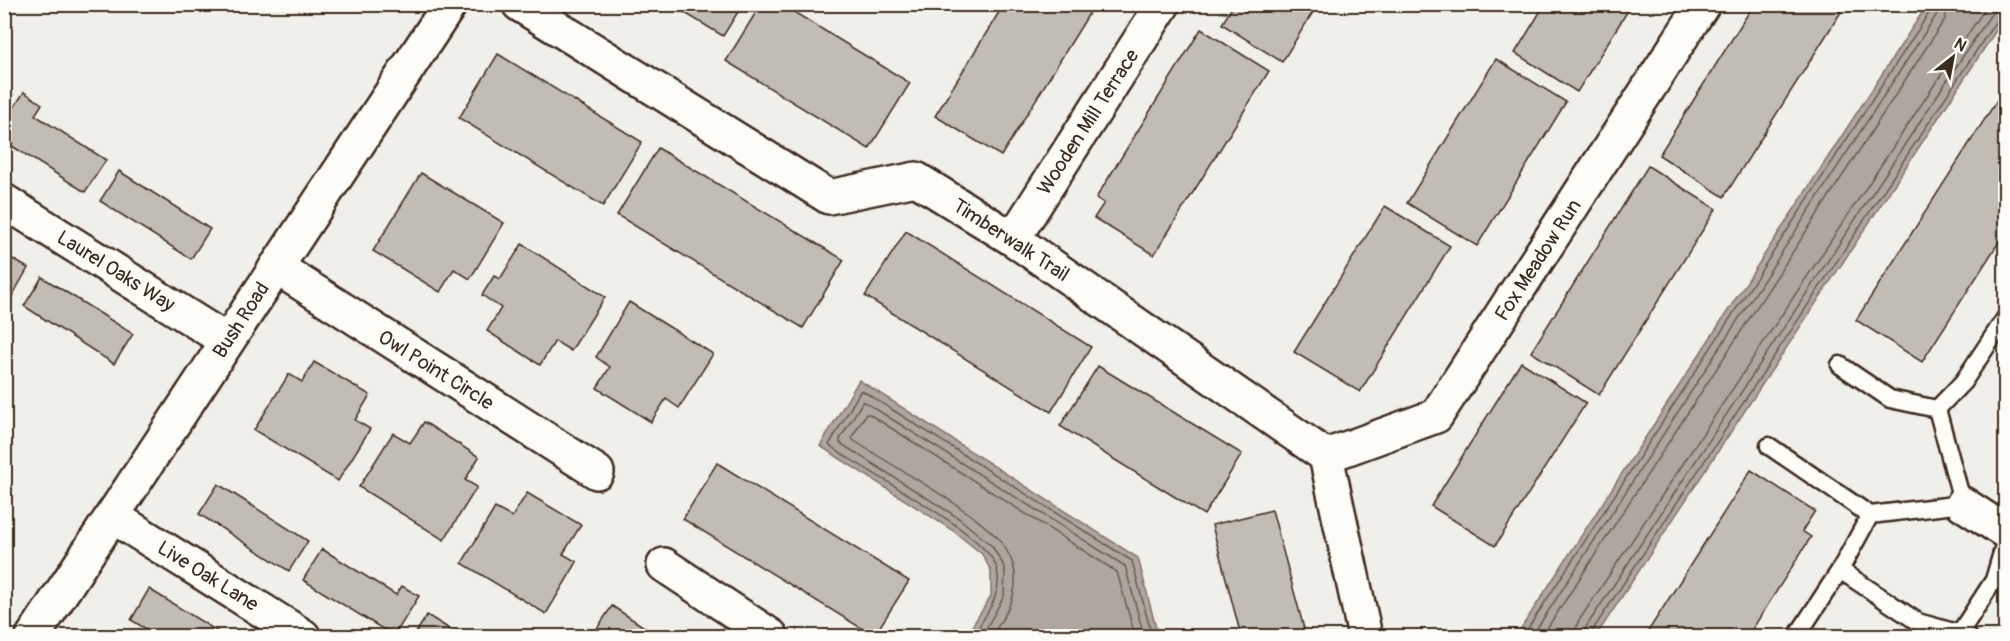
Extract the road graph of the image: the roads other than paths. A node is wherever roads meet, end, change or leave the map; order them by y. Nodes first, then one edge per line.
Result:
1 (450, 4) edge
2 (519, 4) edge
3 (1163, 4) edge
4 (1703, 4) edge
5 (4, 201) edge
6 (1013, 239) junction
7 (276, 267) junction
8 (2006, 317) edge
9 (226, 341) junction
10 (1840, 365) dead end
11 (1937, 409) junction
12 (1768, 446) dead end
13 (1326, 456) junction
14 (597, 472) dead end
15 (1962, 504) junction
16 (1870, 515) junction
17 (112, 516) junction
18 (2006, 532) edge
19 (2006, 539) edge
20 (664, 566) dead end
21 (1840, 570) junction
22 (761, 634) edge
23 (1964, 635) edge
24 (33, 636) edge
25 (303, 636) edge
26 (1365, 636) edge
27 (1797, 636) edge

1 - 7 street, Bush Road
2 - 6 street, Timberwalk Trail
3 - 6 street, Wooden Mill Terrace
4 - 13 street, Fox Meadow Run
5 - 9 street, Laurel Oaks Way
6 - 13 street, Timberwalk Trail
7 - 9 street, Bush Road
7 - 14 street, Owl Point Circle
8 - 11 lane
9 - 17 street, Bush Road
10 - 11 lane
11 - 15 lane
12 - 16 lane
13 - 26 street
15 - 16 lane
15 - 18 street
16 - 21 lane
17 - 24 street, Bush Road
17 - 25 street, Live Oak Lane
19 - 23 lane
20 - 22 street
21 - 23 lane
21 - 27 lane

